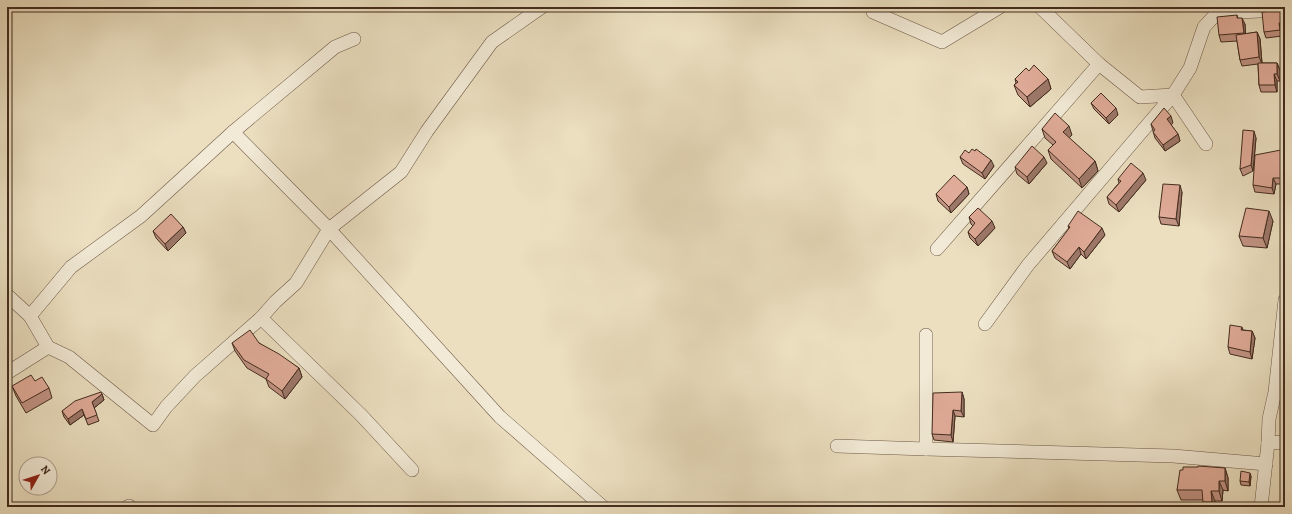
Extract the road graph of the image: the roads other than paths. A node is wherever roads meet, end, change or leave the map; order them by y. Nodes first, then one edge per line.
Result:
1 (542, 7) edge
2 (873, 7) edge
3 (1000, 7) edge
4 (1040, 7) edge
5 (1275, 7) edge
6 (354, 39) dead end
7 (1099, 64) junction
8 (1173, 95) junction
9 (233, 132) junction
10 (1206, 144) dead end
11 (329, 229) junction
12 (937, 249) dead end
13 (7, 295) edge
14 (1285, 300) edge
15 (30, 316) junction
16 (261, 318) junction
17 (985, 324) dead end
18 (926, 335) dead end
19 (48, 347) junction
20 (7, 373) edge
21 (1280, 393) edge
22 (1285, 442) edge
23 (1268, 443) junction
24 (836, 446) dead end
25 (926, 449) junction
26 (1266, 464) junction
27 (412, 470) dead end
28 (603, 507) edge
29 (1261, 507) edge

1 - 11 street
2 - 3 street
4 - 7 street
5 - 8 street
6 - 9 street
7 - 8 street
7 - 12 street
8 - 10 street
8 - 17 street
9 - 11 street
9 - 15 street
11 - 16 street
11 - 28 street
13 - 15 street
14 - 21 street
15 - 19 street
16 - 19 street
16 - 27 street
18 - 25 street
19 - 20 street
21 - 23 street
22 - 23 street
23 - 26 street
24 - 25 street
25 - 26 street
26 - 29 street

